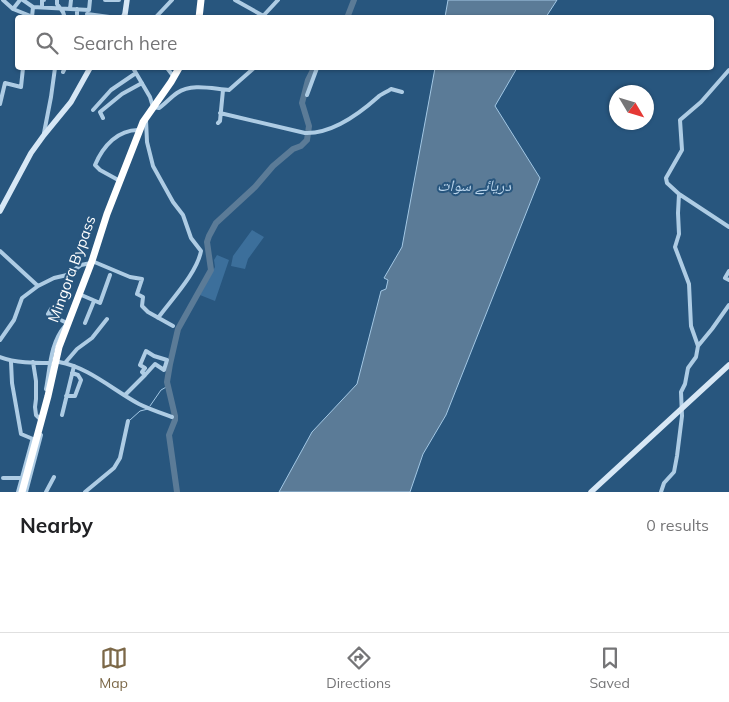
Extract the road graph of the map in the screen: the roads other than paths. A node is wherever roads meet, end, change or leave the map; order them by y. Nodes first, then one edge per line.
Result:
1 (3, 0) edge
2 (22, 0) edge
3 (32, 0) edge
4 (44, 0) edge
5 (57, 0) edge
6 (71, 0) edge
7 (90, 0) edge
8 (105, 0) edge
9 (119, 0) edge
10 (127, 0) edge
11 (172, 0) edge
12 (201, 0) edge
13 (235, 0) edge
14 (278, 0) edge
15 (33, 7) junction
16 (42, 7) junction
17 (60, 8) junction
18 (13, 9) junction
19 (70, 9) junction
20 (77, 9) junction
21 (87, 14) edge
22 (26, 15) edge
23 (31, 15) edge
24 (64, 15) edge
25 (77, 15) edge
26 (124, 15) edge
27 (158, 15) edge
28 (199, 15) edge
29 (264, 15) edge
30 (267, 15) edge
31 (23, 70) edge
32 (55, 70) edge
33 (89, 70) edge
34 (134, 70) edge
35 (169, 70) edge
36 (178, 70) edge
37 (252, 70) edge
38 (316, 70) edge
39 (729, 70) edge
40 (136, 73) junction
41 (174, 76) junction
42 (142, 83) junction
43 (2, 88) edge
44 (223, 90) junction
45 (402, 92) dead end
46 (307, 96) dead end
47 (0, 104) edge
48 (153, 107) junction
49 (93, 110) dead end
50 (220, 113) junction
51 (103, 118) dead end
52 (146, 118) junction
53 (218, 123) dead end
54 (140, 130) junction
55 (44, 135) junction
56 (120, 181) junction
57 (679, 194) junction
58 (0, 211) edge
59 (729, 227) edge
60 (0, 251) edge
61 (92, 262) junction
62 (729, 271) edge
63 (110, 275) dead end
64 (729, 280) edge
65 (38, 286) junction
66 (79, 294) junction
67 (94, 301) junction
68 (729, 305) edge
69 (51, 309) dead end
70 (158, 318) junction
71 (107, 319) dead end
72 (67, 323) junction
73 (85, 323) dead end
74 (173, 326) dead end
75 (0, 340) edge
76 (698, 346) junction
77 (0, 358) edge
78 (11, 362) junction
79 (33, 362) junction
80 (59, 362) junction
81 (65, 363) junction
82 (50, 364) junction
83 (729, 364) edge
84 (74, 366) junction
85 (72, 373) junction
86 (145, 375) junction
87 (125, 395) junction
88 (66, 396) junction
89 (682, 408) junction
90 (62, 416) dead end
91 (172, 417) dead end
92 (39, 418) junction
93 (128, 421) dead end
94 (33, 439) junction
95 (54, 477) dead end
96 (3, 478) dead end
97 (22, 478) junction
98 (18, 492) edge
99 (22, 492) edge
100 (26, 492) edge
101 (46, 492) edge
102 (85, 492) edge
103 (591, 492) edge
104 (662, 492) edge

1 - 18 street
2 - 15 street
2 - 18 street
3 - 15 street
4 - 16 street
5 - 17 street
6 - 19 street
7 - 21 street
8 - 9 street
10 - 26 main road
11 - 27 street
12 - 28 highway
13 - 29 street
14 - 30 street
15 - 16 street
15 - 23 street
16 - 17 street
17 - 19 street
17 - 24 street
18 - 22 street
19 - 20 street
20 - 21 street
20 - 25 street
31 - 43 street
32 - 55 street
33 - 55 main road
34 - 40 street
35 - 41 street
36 - 41 highway, Mingora Bypass
37 - 44 street
38 - 46 street
39 - 57 street
40 - 42 street
40 - 49 street
41 - 48 highway, Mingora Bypass
42 - 48 street
42 - 51 street
43 - 47 street
44 - 48 street
44 - 50 street
45 - 50 street
48 - 52 highway, Mingora Bypass
50 - 53 street
52 - 54 highway, Mingora Bypass
52 - 70 street
54 - 56 highway, Mingora Bypass
54 - 56 street
55 - 58 main road
56 - 61 highway, Mingora Bypass
57 - 59 street
57 - 76 street
60 - 65 street
61 - 65 street
61 - 66 highway, Mingora Bypass
61 - 70 street
62 - 64 street
63 - 67 street
65 - 75 street
66 - 67 street
66 - 72 highway, Mingora Bypass
67 - 73 street
68 - 76 street
69 - 72 street
70 - 74 street
71 - 81 street
72 - 80 street
72 - 82 street
72 - 99 highway, Mingora Bypass
76 - 89 street
77 - 78 street
78 - 79 street
78 - 94 street
79 - 82 street
79 - 92 street
80 - 81 street
80 - 100 street
81 - 84 street
82 - 92 street
83 - 89 main road
84 - 85 street
84 - 87 street
85 - 88 street
85 - 88 street
86 - 86 street
86 - 87 street
87 - 91 street
88 - 90 street
89 - 103 main road
89 - 104 street
92 - 94 street
93 - 102 street
94 - 97 street
95 - 101 street
96 - 97 street
97 - 98 street

